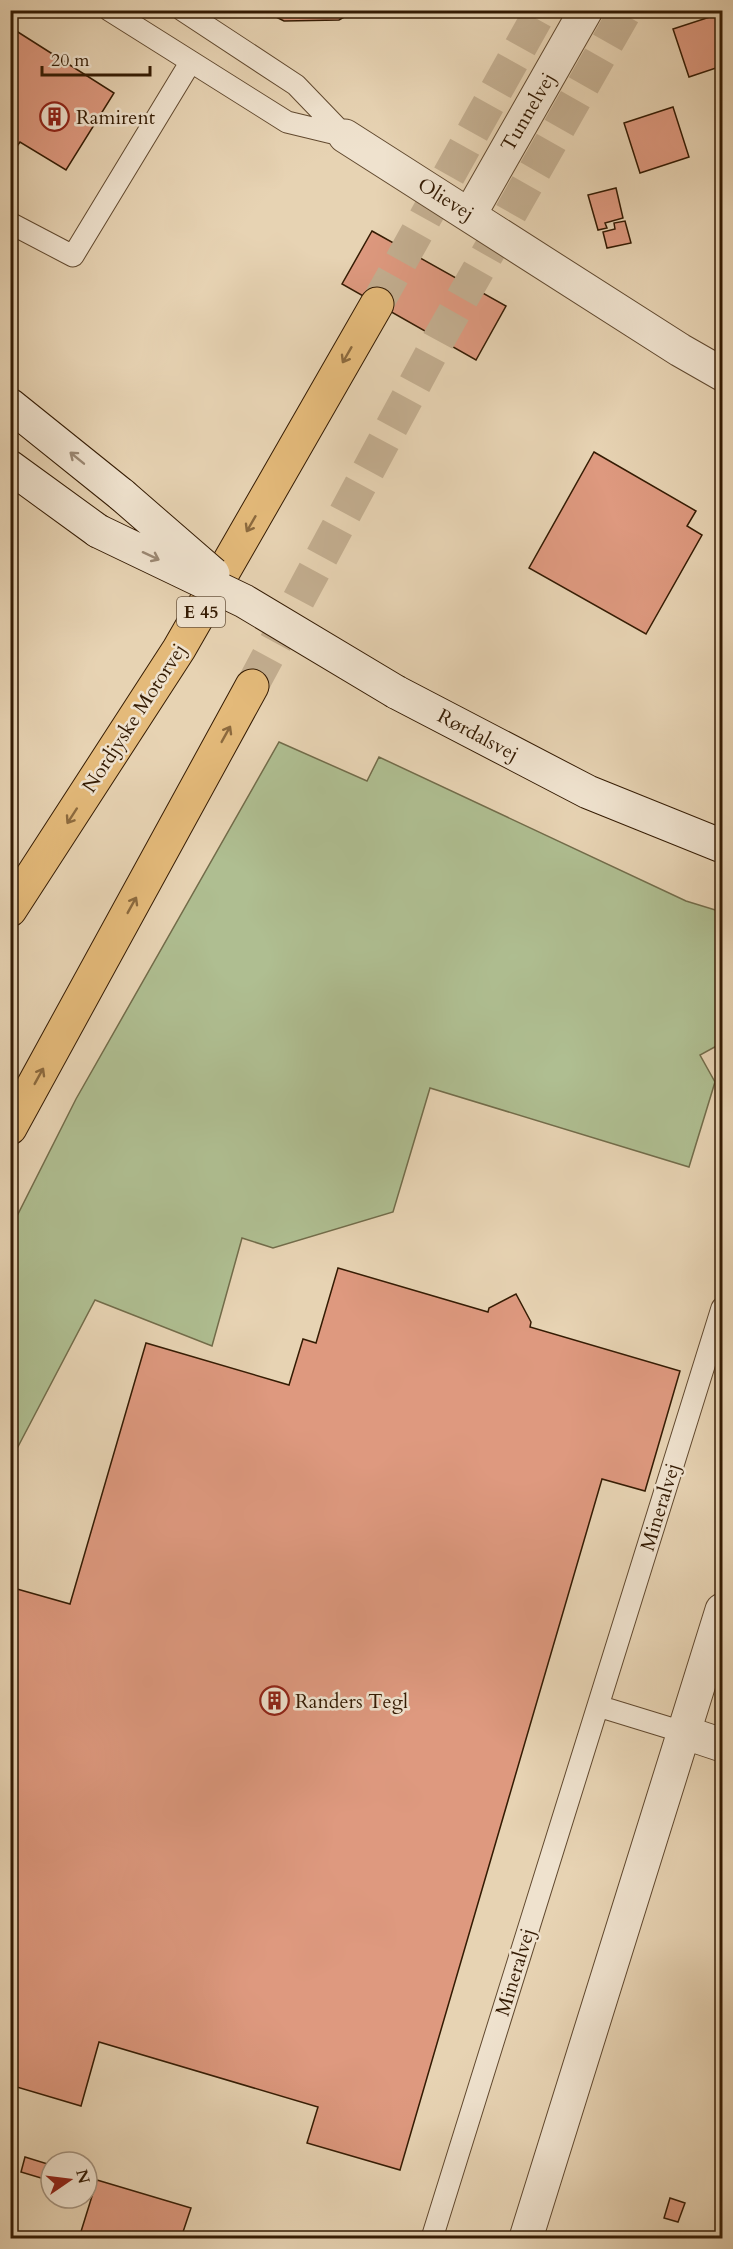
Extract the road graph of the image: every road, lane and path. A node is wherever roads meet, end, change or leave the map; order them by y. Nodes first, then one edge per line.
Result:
1 (109, 10) edge
2 (182, 10) edge
3 (586, 10) edge
4 (190, 63) junction
5 (345, 136) junction
6 (470, 214) junction
7 (10, 223) edge
8 (376, 304) tunnel mouth
9 (723, 374) edge
10 (10, 405) edge
11 (10, 467) edge
12 (244, 601) junction
13 (252, 686) tunnel mouth
14 (723, 846) edge
15 (10, 910) edge
16 (10, 1128) edge
17 (723, 1308) edge
18 (723, 1610) edge
19 (598, 1706) junction
20 (686, 1733) junction
21 (723, 1745) edge
22 (536, 2236) edge
23 (432, 2238) edge

1 - 4 lane
2 - 5 lane, Olievej
3 - 6 street, Tunnelvej
4 - 5 lane
4 - 7 lane
5 - 6 street, Olievej
6 - 9 street, Olievej
8 -> 15 highway, Nordjyske Motorvej / E 45
12 -> 10 street, Rørdalsvej, bridge
11 -> 12 street, Rørdalsvej, bridge
12 - 14 street, Rørdalsvej, bridge
16 -> 13 highway
17 - 19 lane, Mineralvej
18 - 20 street
19 - 20 lane
19 - 23 lane, Mineralvej
20 - 21 street
20 - 22 street

